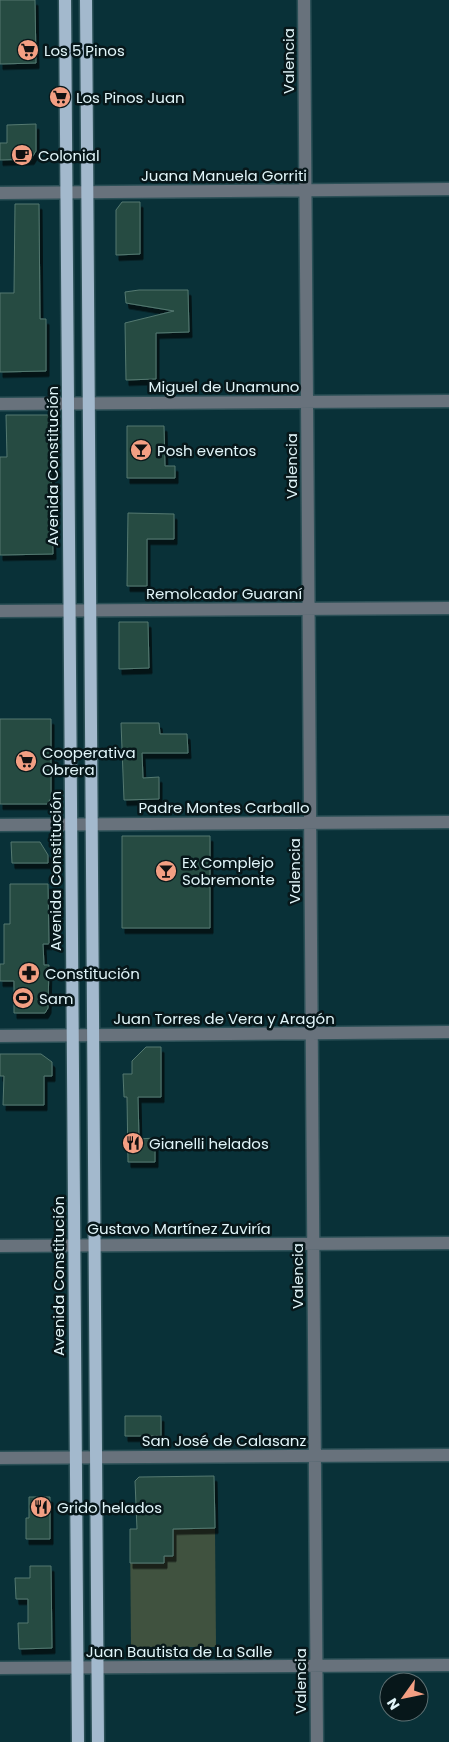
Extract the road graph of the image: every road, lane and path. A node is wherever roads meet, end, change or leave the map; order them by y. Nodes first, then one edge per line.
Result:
1 (65, 0) edge
2 (86, 0) edge
3 (304, 0) edge
4 (449, 189) edge
5 (306, 191) junction
6 (67, 192) junction
7 (87, 192) junction
8 (0, 193) edge
9 (449, 401) edge
10 (307, 402) junction
11 (0, 404) edge
12 (68, 404) junction
13 (89, 404) junction
14 (309, 608) junction
15 (449, 608) edge
16 (70, 610) junction
17 (90, 610) junction
18 (0, 611) edge
19 (449, 822) edge
20 (310, 823) junction
21 (71, 824) junction
22 (92, 824) junction
23 (0, 825) edge
24 (449, 1032) edge
25 (312, 1033) junction
26 (73, 1035) junction
27 (93, 1035) junction
28 (0, 1036) edge
29 (449, 1242) edge
30 (313, 1244) junction
31 (74, 1245) junction
32 (95, 1245) junction
33 (0, 1246) edge
34 (449, 1455) edge
35 (315, 1456) junction
36 (76, 1457) junction
37 (96, 1457) junction
38 (0, 1458) edge
39 (449, 1665) edge
40 (316, 1666) junction
41 (0, 1668) edge
42 (78, 1668) junction
43 (98, 1668) junction
44 (78, 1742) edge
45 (98, 1742) edge
46 (317, 1742) edge

1 - 6 main road, Avenida Constitución
2 - 7 main road
3 - 5 street, Valencia
4 - 5 street, Juana Manuela Gorriti
5 - 7 street, Juana Manuela Gorriti
5 - 10 street, Valencia
6 - 7 street, Juana Manuela Gorriti
6 - 8 street, Juana Manuela Gorriti
6 - 12 main road, Avenida Constitución
7 - 13 main road
9 - 10 street, Miguel de Unamuno
10 - 13 street, Miguel de Unamuno
10 - 14 street, Valencia
11 - 12 street, Miguel de Unamuno
12 - 13 street, Miguel de Unamuno
12 - 16 main road, Avenida Constitución
13 - 17 main road
14 - 15 street, Remolcador Guaraní
14 - 17 street, Remolcador Guaraní
14 - 20 street, Valencia
16 - 17 street, Remolcador Guaraní
16 - 18 street, Remolcador Guaraní
16 - 21 main road, Avenida Constitución
17 - 22 main road
19 - 20 street, Padre Montes Carballo
20 - 22 street, Padre Montes Carballo
20 - 25 street, Valencia
21 - 22 street, Padre Montes Carballo
21 - 23 street, Padre Montes Carballo
21 - 26 main road, Avenida Constitución
22 - 27 main road
24 - 25 street, Juan Torres de Vera y Aragón
25 - 27 street, Juan Torres de Vera y Aragón
25 - 30 street, Valencia
26 - 27 street, Juan Torres de Vera y Aragón
26 - 28 street, Juan Torres de Vera y Aragón
26 - 31 main road, Avenida Constitución
27 - 32 main road
29 - 30 street, Gustavo Martínez Zuviría
30 - 32 street, Gustavo Martínez Zuviría
30 - 35 street, Valencia
31 - 32 street, Gustavo Martínez Zuviría
31 - 33 street, Gustavo Martínez Zuviría
31 - 36 main road, Avenida Constitución
32 - 37 main road
34 - 35 street, San José de Calasanz
35 - 37 street, San José de Calasanz
35 - 40 street, Valencia
36 - 37 street, San José de Calasanz
36 - 38 street, San José de Calasanz
36 - 42 main road, Avenida Constitución
37 - 43 main road
39 - 40 street, Juan Bautista de La Salle
40 - 43 street, Juan Bautista de La Salle
40 - 46 street, Valencia
41 - 42 street, Juan Bautista de La Salle
42 - 43 street, Juan Bautista de La Salle
42 - 44 main road, Avenida Constitución
43 - 45 main road

